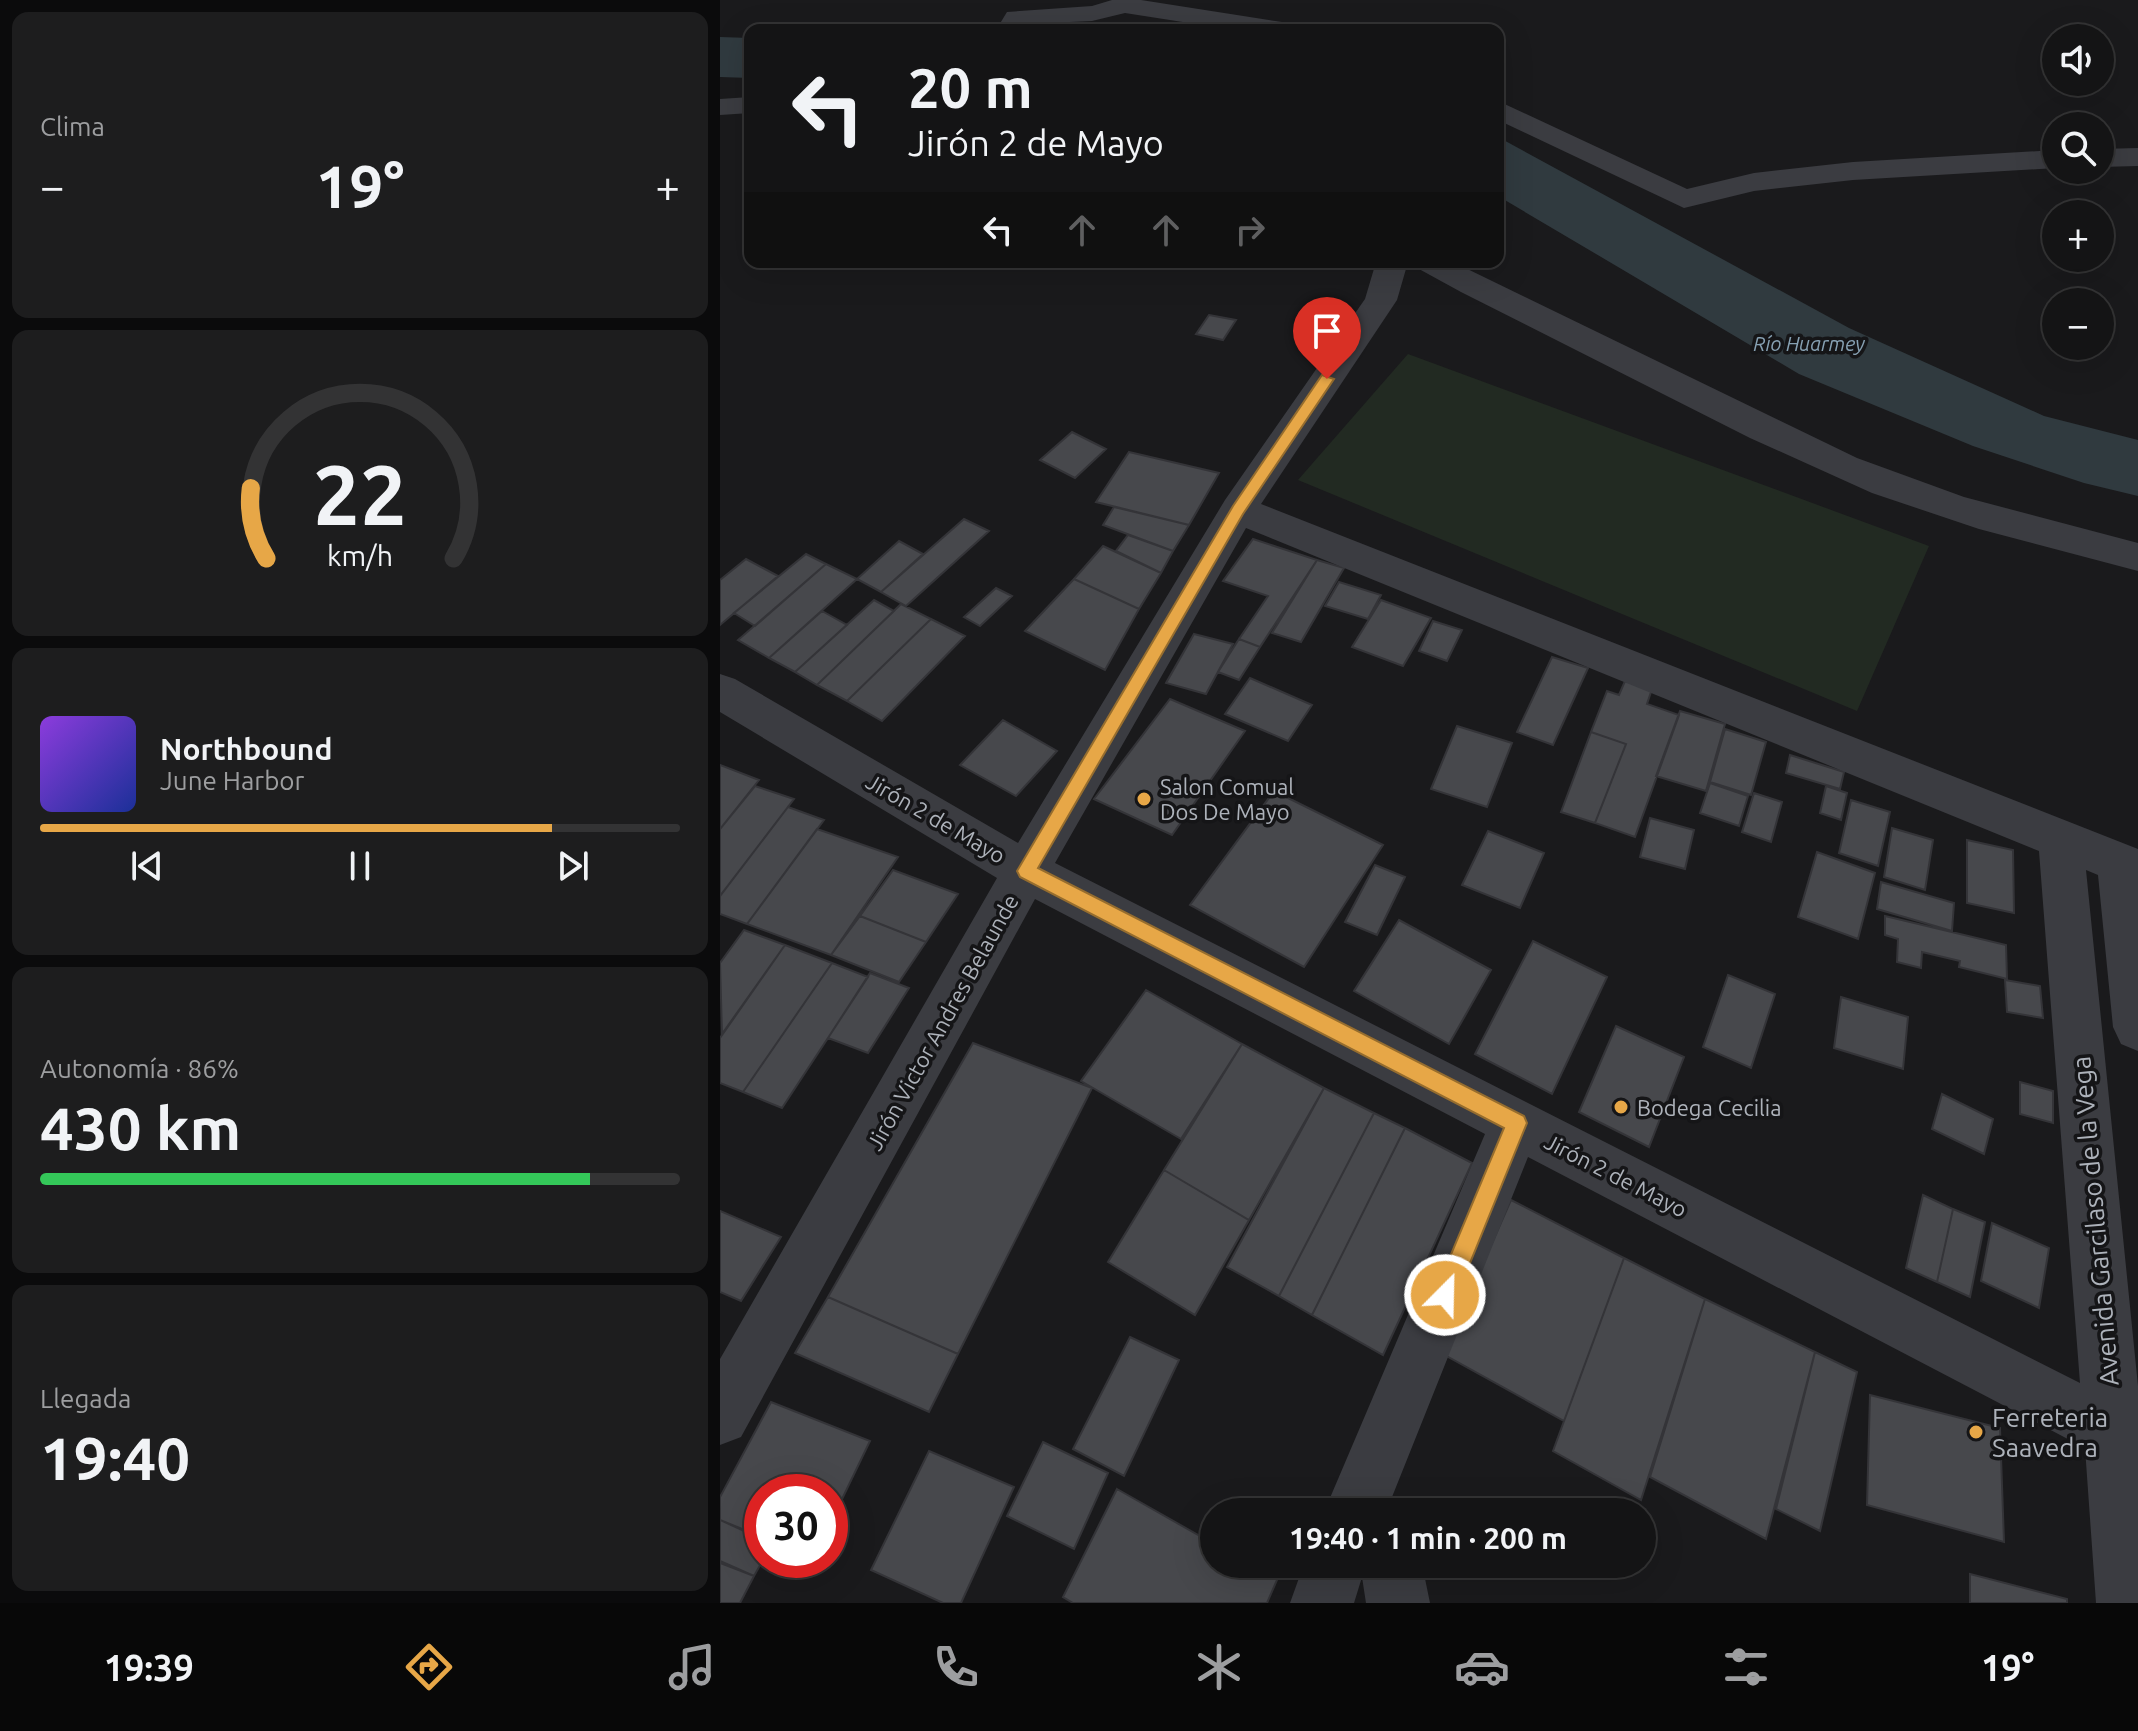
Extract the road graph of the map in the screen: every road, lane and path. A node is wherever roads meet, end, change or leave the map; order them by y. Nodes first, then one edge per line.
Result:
1 (1127, 3) edge
2 (1012, 23) edge
3 (1248, 24) edge
4 (744, 105) edge
5 (720, 107) edge
6 (1504, 112) edge
7 (2138, 157) edge
8 (2114, 158) edge
9 (2042, 160) edge
10 (1390, 268) edge
11 (1441, 268) edge
12 (1238, 510) junction
13 (2138, 557) edge
14 (720, 691) edge
15 (2061, 840) junction
16 (2129, 867) edge
17 (1026, 871) junction
18 (2138, 1027) edge
19 (1516, 1123) junction
20 (729, 1378) edge
21 (2125, 1438) edge
22 (1371, 1497) edge
23 (1330, 1578) edge
24 (1394, 1578) edge
25 (1322, 1603) edge
26 (1398, 1603) edge
27 (2128, 1603) edge

1 - 2 street
1 - 3 street
4 - 5 street
6 - 9 street
7 - 8 street
10 - 12 street, Jirón Victor Andres Belaunde
11 - 13 street
12 - 15 street
12 - 17 street, Jirón Victor Andres Belaunde
14 - 17 street, Jirón 2 de Mayo
15 - 16 street
15 - 21 street, Avenida Garcilaso de la Vega
16 - 18 street
17 - 19 street, Jirón 2 de Mayo
17 - 20 street, Jirón Victor Andres Belaunde
19 - 21 street, Jirón 2 de Mayo
19 - 22 street
21 - 27 street, Avenida Garcilaso de la Vega
23 - 25 street
24 - 26 street

